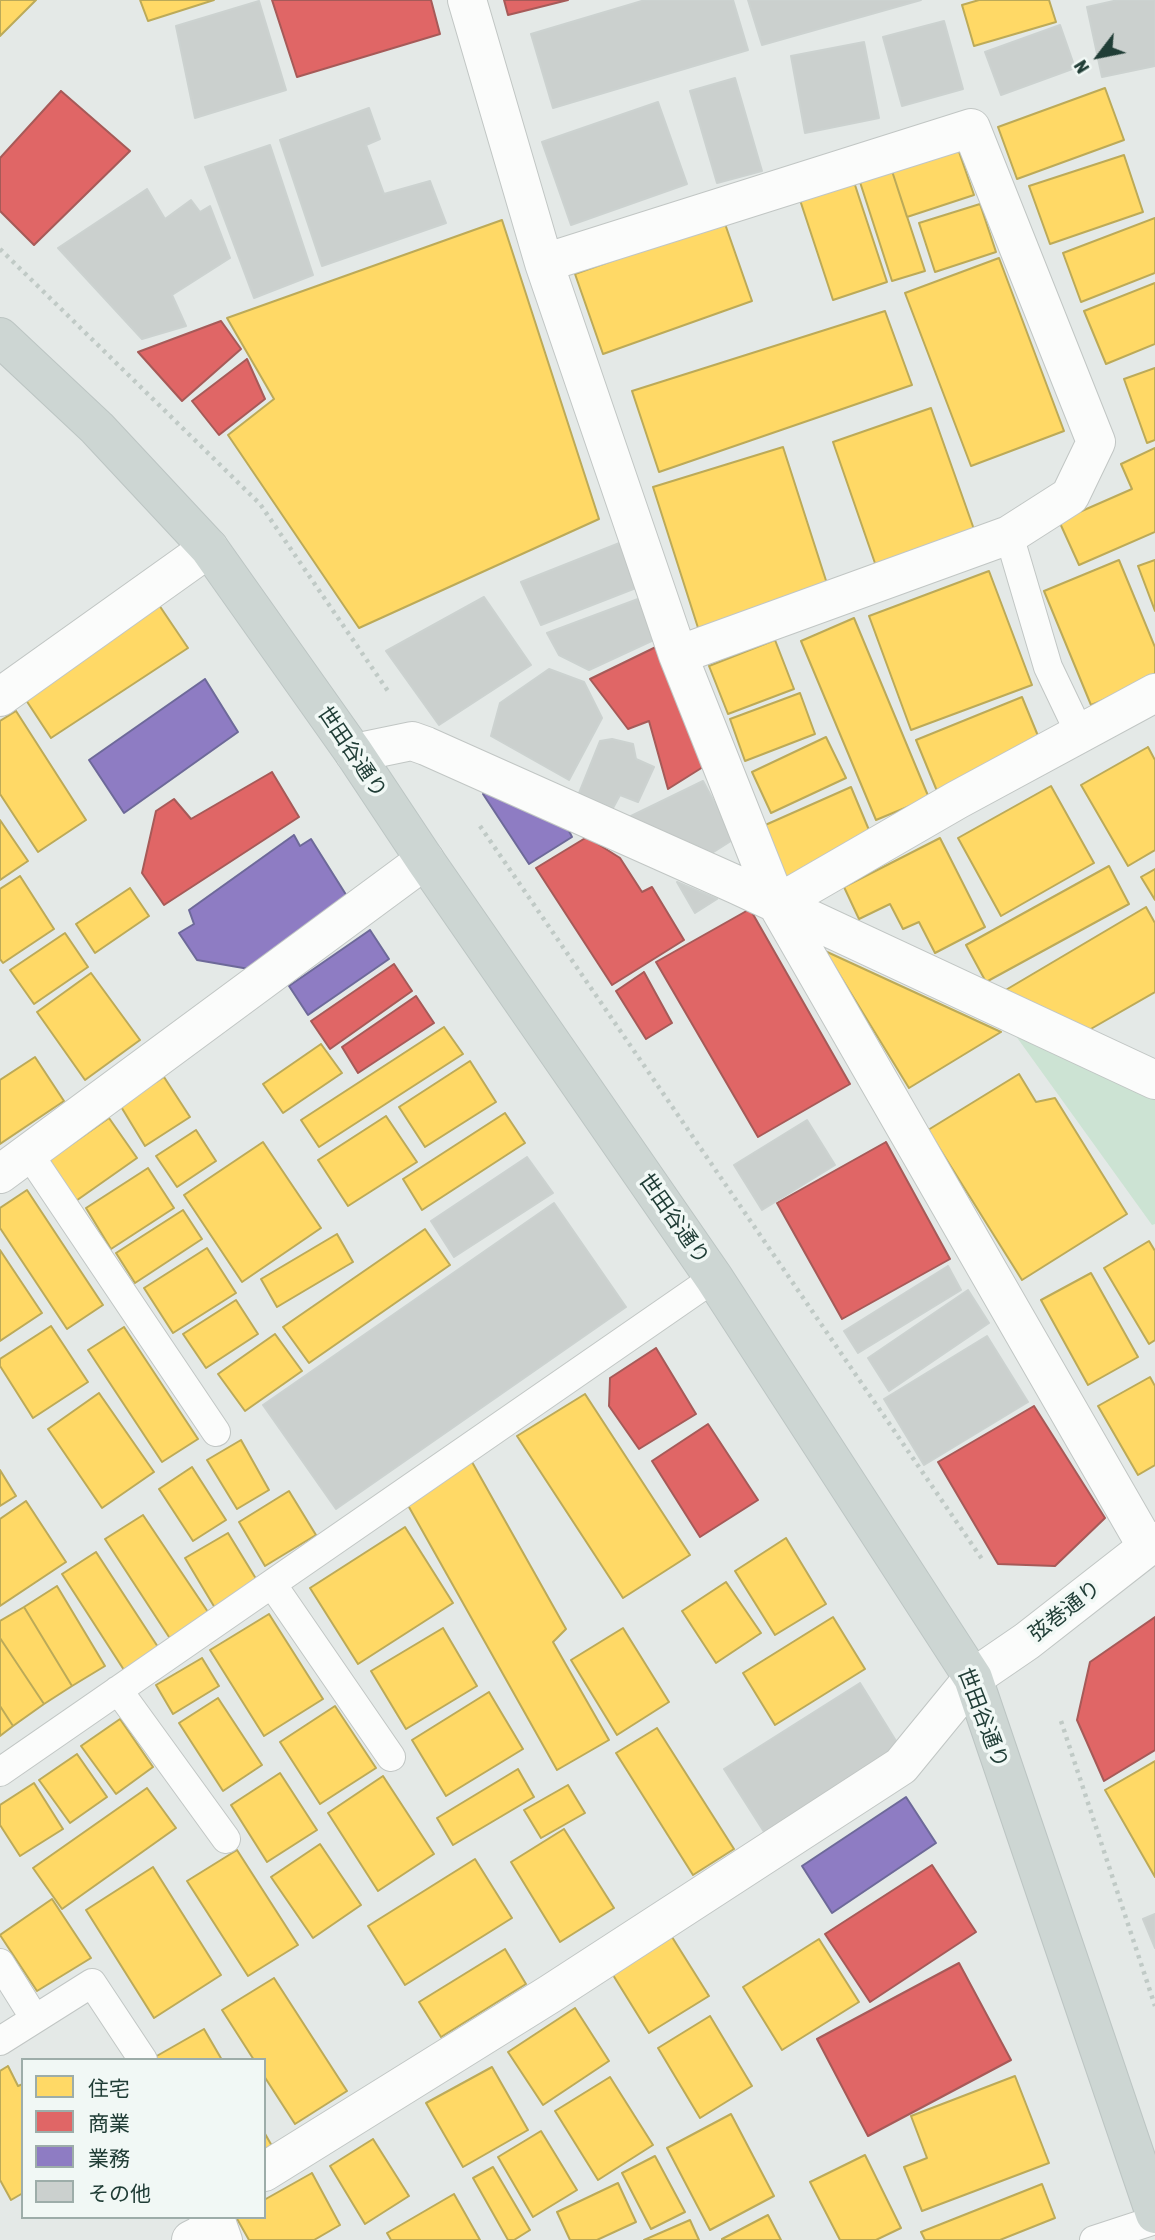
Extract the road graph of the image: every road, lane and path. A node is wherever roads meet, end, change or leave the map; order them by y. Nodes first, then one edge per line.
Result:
1 (467, 0) edge
2 (0, 249) edge
3 (544, 262) junction
4 (0, 337) edge
5 (1009, 536) junction
6 (209, 548) junction
7 (678, 655) junction
8 (1155, 694) edge
9 (0, 697) edge
10 (1080, 734) junction
11 (426, 746) junction
12 (354, 753) junction
13 (473, 815) dead end
14 (425, 860) junction
15 (777, 904) junction
16 (1155, 1080) edge
17 (15, 1164) edge
18 (714, 1278) junction
19 (216, 1432) dead end
20 (1151, 1544) edge
21 (984, 1562) dead end
22 (272, 1584) junction
23 (973, 1678) junction
24 (118, 1690) junction
25 (1061, 1721) dead end
26 (391, 1757) dead end
27 (0, 1772) edge
28 (226, 1839) dead end
29 (0, 1964) edge
30 (1155, 2006) edge
31 (35, 2019) junction
32 (0, 2041) edge
33 (142, 2058) edge
34 (266, 2171) edge
35 (1155, 2214) edge
36 (210, 2219) edge
37 (221, 2219) edge
38 (1155, 2220) edge
39 (191, 2240) edge
40 (228, 2240) edge
41 (1094, 2240) edge

1 - 3 street
2 - 11 path
3 - 5 street
3 - 7 street
4 - 6 main road, 世田谷通り
5 - 7 street
5 - 10 lane
6 - 9 street
6 - 12 main road, 世田谷通り
7 - 15 street
8 - 10 street
10 - 15 street
11 - 12 street
11 - 15 street
12 - 14 main road, 世田谷通り
13 - 21 path
14 - 17 street
14 - 18 main road, 世田谷通り
15 - 16 street
15 - 20 street
17 - 19 lane
18 - 22 lane
18 - 23 main road, 世田谷通り
20 - 23 street, 弦巻通り
22 - 24 lane
22 - 26 lane
23 - 34 street, 弦巻通り
23 - 35 main road, 世田谷通り
24 - 27 lane
24 - 28 lane
25 - 30 path
29 - 31 lane
31 - 32 lane
31 - 33 lane
36 - 39 street
37 - 40 lane
38 - 41 lane

